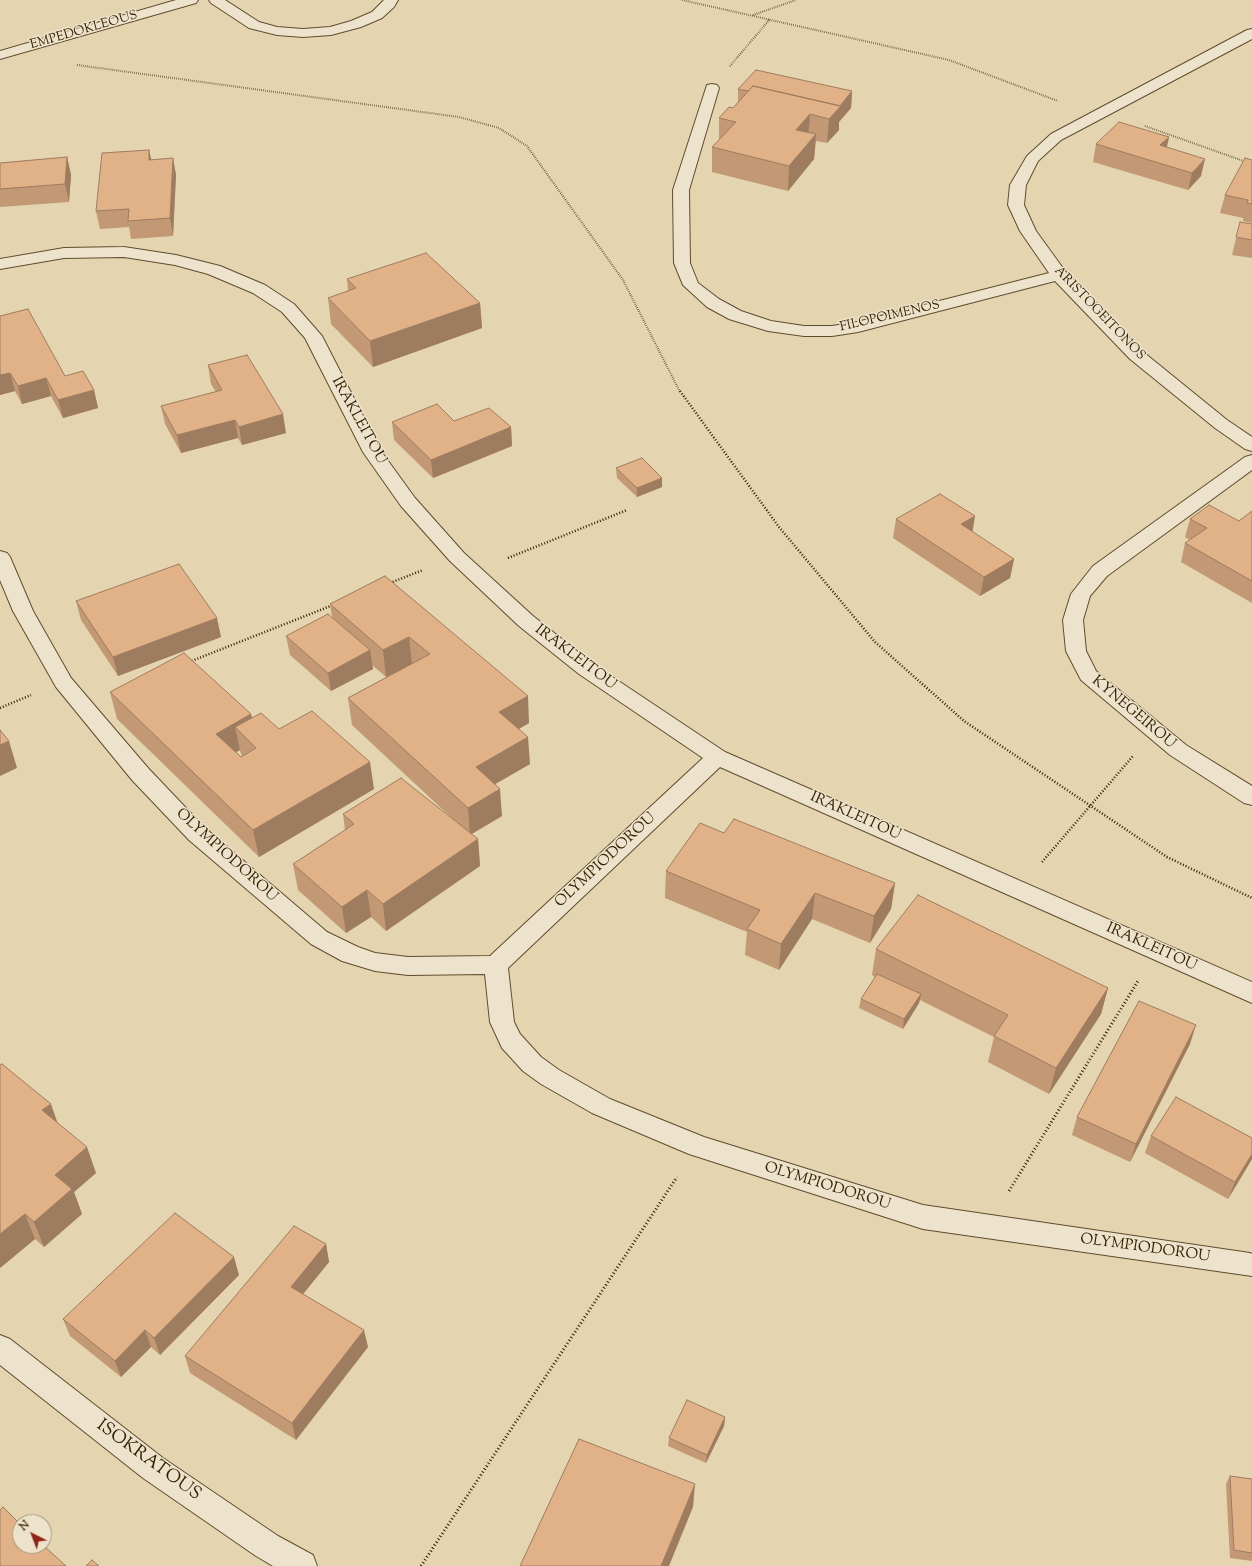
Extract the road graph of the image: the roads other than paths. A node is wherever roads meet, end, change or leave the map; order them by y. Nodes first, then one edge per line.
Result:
1 (191, 0) edge
2 (216, 0) edge
3 (391, 0) edge
4 (1252, 33) edge
5 (0, 55) edge
6 (712, 88) road end
7 (0, 264) edge
8 (1059, 275) junction
9 (1252, 446) edge
10 (1252, 461) edge
11 (0, 557) edge
12 (717, 757) junction
13 (1252, 797) edge
14 (496, 965) junction
15 (1252, 993) edge
16 (1250, 1265) dead end
17 (0, 1348) edge
18 (302, 1566) edge

1 - 5 street, EMPEDOKLEOUS
2 - 3 street
4 - 8 street, ARISTOGEITONOS
6 - 8 street, FILOPOIMENOS
7 - 12 street, IRAKLEITOU
8 - 9 street, ARISTOGEITONOS
10 - 13 street, KYNEGEIROU
11 - 14 street, OLYMPIODOROU
12 - 14 street, OLYMPIODOROU
12 - 15 street, IRAKLEITOU
14 - 16 street, OLYMPIODOROU
17 - 18 street, ISOKRATOUS

